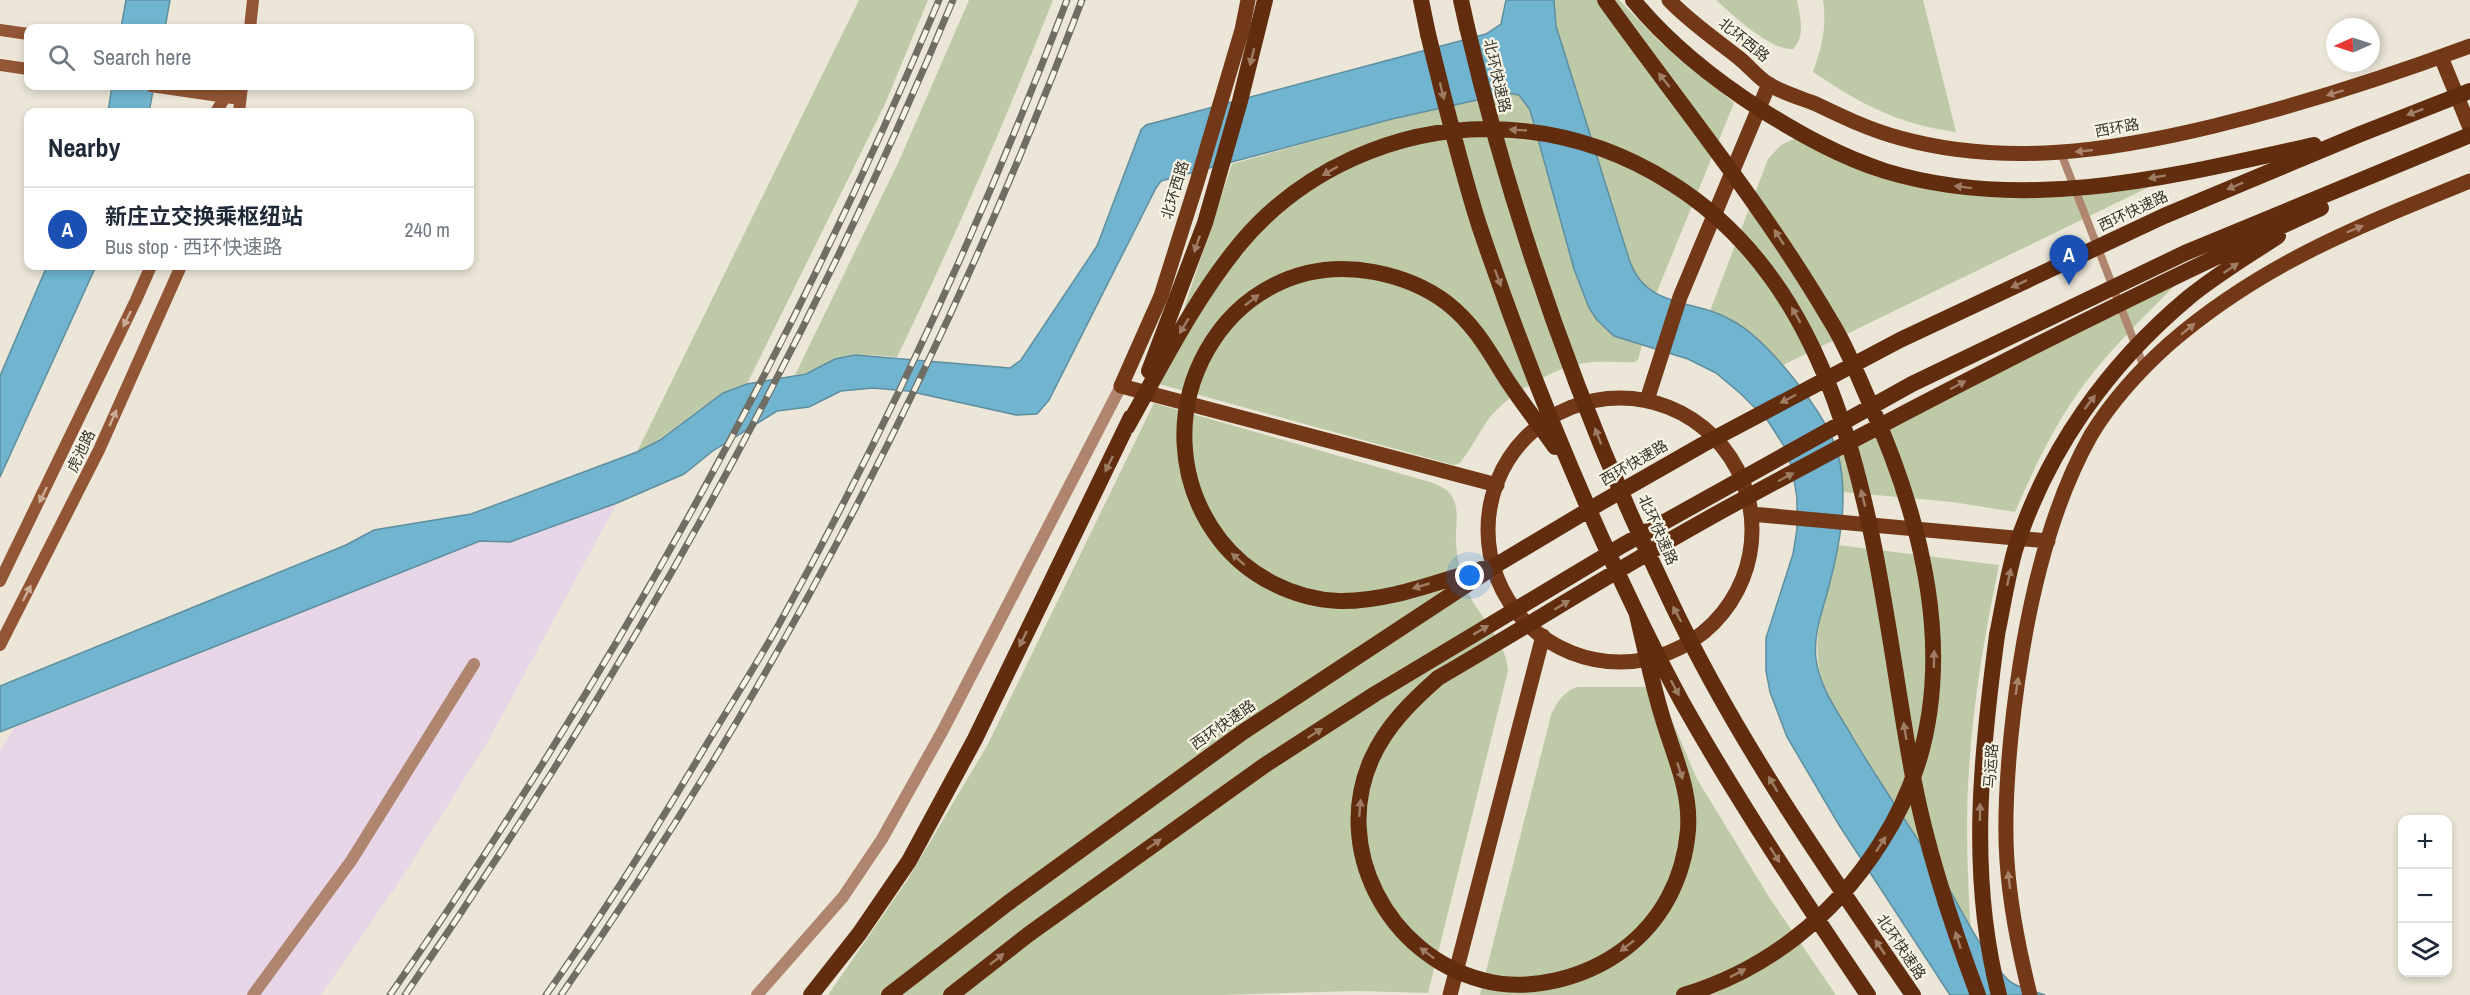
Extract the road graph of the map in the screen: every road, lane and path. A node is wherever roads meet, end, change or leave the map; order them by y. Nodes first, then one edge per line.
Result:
1 (253, 0) edge
2 (1248, 0) edge
3 (1265, 0) edge
4 (1421, 0) edge
5 (1461, 0) edge
6 (1605, 0) edge
7 (1633, 0) edge
8 (1669, 0) edge
9 (250, 24) edge
10 (0, 30) edge
11 (24, 33) edge
12 (2470, 46) edge
13 (2441, 57) junction
14 (0, 65) edge
15 (24, 68) edge
16 (1769, 84) junction
17 (228, 90) edge
18 (241, 90) edge
19 (2470, 91) edge
20 (240, 99) junction
21 (218, 108) edge
22 (239, 108) edge
23 (2470, 128) edge
24 (2358, 135) junction
25 (2470, 135) edge
26 (2061, 153) junction
27 (2369, 176) junction
28 (2470, 181) edge
29 (2321, 207) junction
30 (149, 270) edge
31 (179, 270) edge
32 (2145, 368) junction
33 (1121, 386) junction
34 (1647, 400) junction
35 (1127, 427) junction
36 (1569, 466) junction
37 (1497, 485) junction
38 (1751, 514) junction
39 (2048, 541) junction
40 (1498, 564) junction
41 (0, 581) edge
42 (1637, 615) junction
43 (1543, 636) junction
44 (0, 645) edge
45 (474, 664) dead end
46 (253, 995) edge
47 (757, 995) edge
48 (811, 995) edge
49 (889, 995) edge
50 (951, 995) edge
51 (1450, 995) edge
52 (1684, 995) edge
53 (1868, 995) edge
54 (1912, 995) edge
55 (1978, 995) edge
56 (1999, 995) edge
57 (2030, 995) edge

1 - 9 main road
2 - 33 main road, 北环西路
3 -> 35 highway, bridge
4 -> 36 highway, bridge
54 -> 5 highway, 北环快速路, bridge
52 -> 6 highway, bridge
24 -> 7 highway, bridge
8 - 16 main road, 北环西路
10 - 11 main road
12 - 13 main road, 西环路
13 - 23 main road
13 -> 26 main road, 西环路
14 - 15 main road
16 - 26 main road, 西环路
16 - 34 main road
17 - 20 main road
17 - 21 main road
18 - 20 main road
19 -> 24 highway, 西环快速路, bridge
20 - 22 main road
24 -> 40 highway, 西环快速路, bridge
25 - 27 highway, bridge
26 - 32 lane
27 - 29 highway, bridge
50 -> 27 highway, bridge
32 -> 28 main road
42 -> 29 highway, bridge
56 -> 29 highway, bridge
30 -> 41 main road, 虎池路
44 -> 31 main road, 虎池路
32 - 39 main road
33 - 37 main road
33 - 47 street
34 - 37 main road
34 - 38 main road
35 -> 48 highway, bridge
55 -> 35 highway, bridge
40 -> 36 highway, bridge
36 - 42 highway, bridge
37 - 43 main road
38 - 39 main road
38 - 43 main road
57 -> 39 main road, 马运路
40 - 49 highway, 西环快速路, bridge
42 -> 53 highway, bridge
43 - 51 main road
45 - 46 street

